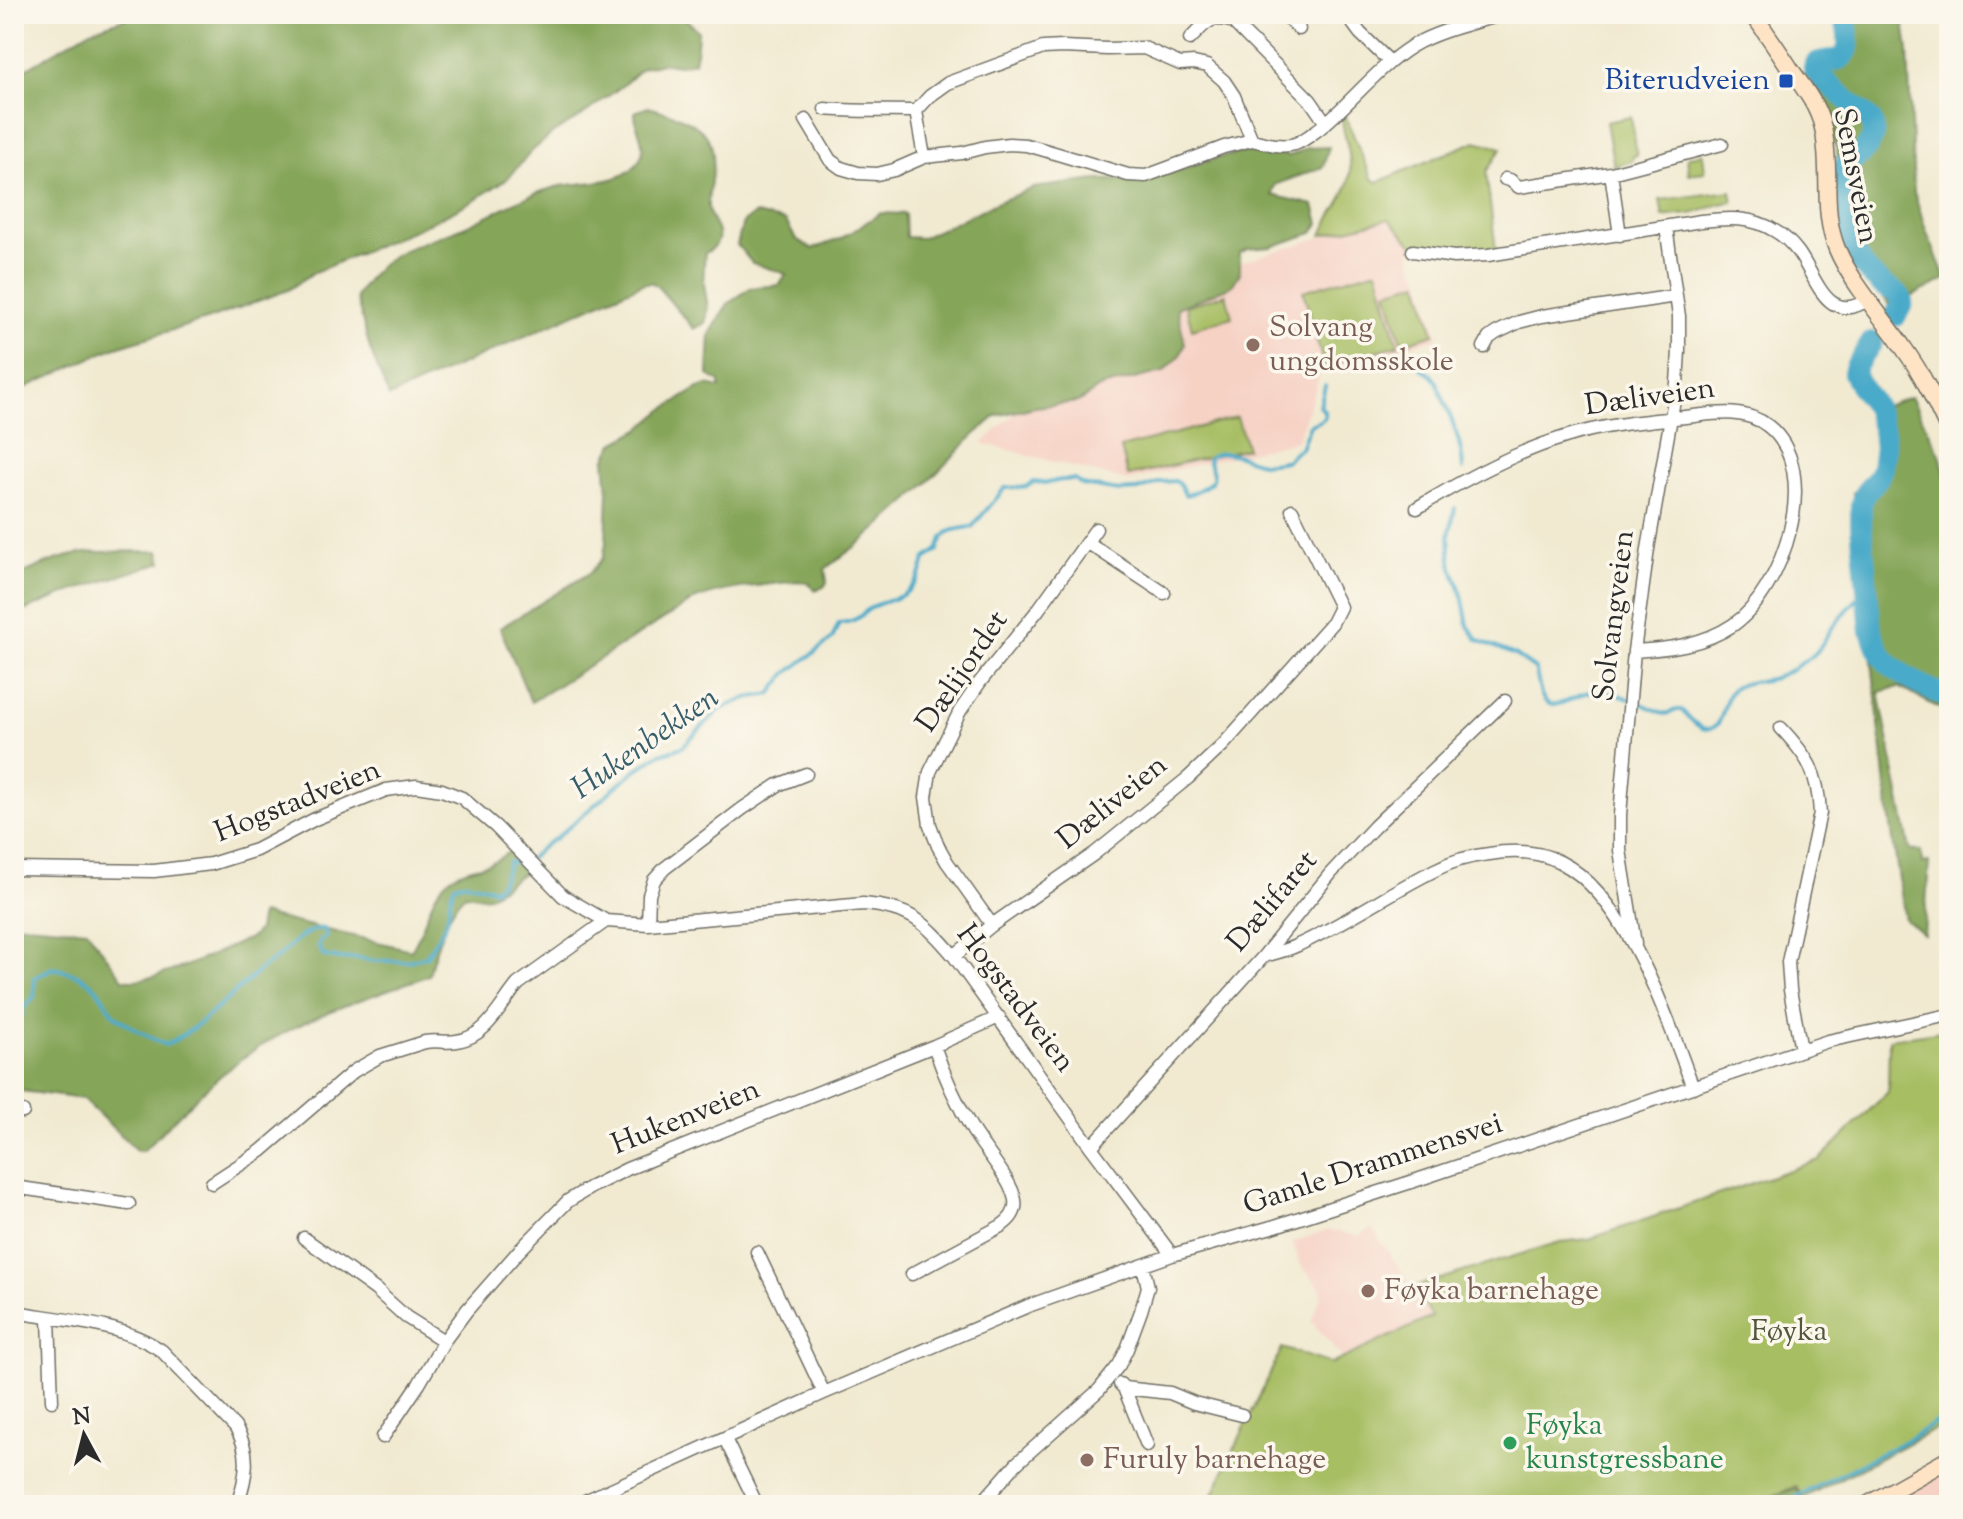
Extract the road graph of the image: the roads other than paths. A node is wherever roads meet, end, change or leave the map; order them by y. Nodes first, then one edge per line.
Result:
1 (1284, 14) edge
2 (1346, 14) edge
3 (1504, 14) edge
4 (1753, 14) edge
5 (1237, 18) edge
6 (1299, 29) dead end
7 (1190, 39) dead end
8 (1390, 62) junction
9 (825, 109) dead end
10 (916, 111) junction
11 (806, 120) dead end
12 (1326, 123) junction
13 (1252, 140) junction
14 (1722, 144) dead end
15 (924, 157) junction
16 (1611, 173) junction
17 (1505, 179) dead end
18 (1666, 227) junction
19 (1620, 235) junction
20 (1413, 251) dead end
21 (1676, 296) junction
22 (1869, 299) junction
23 (1484, 347) dead end
24 (1671, 419) junction
25 (1949, 431) edge
26 (1417, 508) dead end
27 (1292, 510) dead end
28 (1096, 529) dead end
29 (1087, 542) junction
30 (1164, 593) dead end
31 (1634, 651) junction
32 (1505, 701) dead end
33 (1781, 728) dead end
34 (806, 774) dead end
35 (14, 869) edge
36 (606, 921) junction
37 (648, 924) junction
38 (992, 925) junction
39 (1635, 944) junction
40 (954, 956) junction
41 (1263, 957) junction
42 (1949, 1015) edge
43 (999, 1017) junction
44 (934, 1046) junction
45 (1801, 1050) junction
46 (1693, 1087) junction
47 (1091, 1147) junction
48 (212, 1183) dead end
49 (14, 1187) edge
50 (129, 1204) dead end
51 (304, 1238) dead end
52 (757, 1252) dead end
53 (1172, 1255) junction
54 (1143, 1266) junction
55 (912, 1274) dead end
56 (14, 1312) edge
57 (49, 1318) junction
58 (444, 1341) junction
59 (1111, 1377) junction
60 (1124, 1388) junction
61 (824, 1393) junction
62 (52, 1401) dead end
63 (1242, 1415) dead end
64 (383, 1437) dead end
65 (725, 1439) junction
66 (1147, 1445) dead end
67 (1949, 1459) edge
68 (237, 1505) edge
69 (578, 1505) edge
70 (757, 1505) edge
71 (980, 1505) edge
72 (1867, 1505) edge

1 - 6 street
2 - 8 street
3 - 8 street
4 - 22 main road, Semsveien
5 - 7 street
5 - 12 street
8 - 12 street
9 - 10 street
10 - 13 street
10 - 15 street
11 - 15 street
12 - 13 street
13 - 15 street
14 - 16 street
16 - 17 street
16 - 19 street
18 - 19 street
18 - 21 street, Solvangveien
18 - 22 street
19 - 20 street
21 - 23 street
21 - 24 street, Solvangveien
22 - 25 main road, Semsveien
24 - 26 street, Dæliveien
24 - 31 street, Solvangveien
24 - 31 street, Dæliveien
27 - 38 street, Dæliveien
28 - 29 street, Dælijordet
29 - 30 street
29 - 38 street, Dælijordet
31 - 39 street, Solvangveien
32 - 41 street, Dælifaret
33 - 45 street
34 - 37 street
35 - 36 street, Hogstadveien
36 - 37 street, Hogstadveien
36 - 48 street
37 - 40 street, Hogstadveien
38 - 40 street, Dæliveien
39 - 41 street
39 - 46 street
40 - 43 street, Hogstadveien
41 - 47 street, Dælifaret
42 - 45 street, Gamle Drammensvei
43 - 44 street, Hukenveien
43 - 47 street, Hogstadveien
44 - 55 street
44 - 58 street, Hukenveien
45 - 46 street, Gamle Drammensvei
46 - 53 street, Gamle Drammensvei
47 - 53 street, Hogstadveien
49 - 50 street
51 - 58 street
52 - 61 street
53 - 54 street, Gamle Drammensvei
54 - 59 street
54 - 61 street, Gamle Drammensvei
56 - 57 street
57 - 62 street
57 - 68 street
58 - 64 street, Hukenveien
59 - 60 street
59 - 71 street
60 - 63 street
60 - 66 street
61 - 65 street, Gamle Drammensvei
65 - 69 street, Gamle Drammensvei
65 - 70 street
67 - 72 main road

